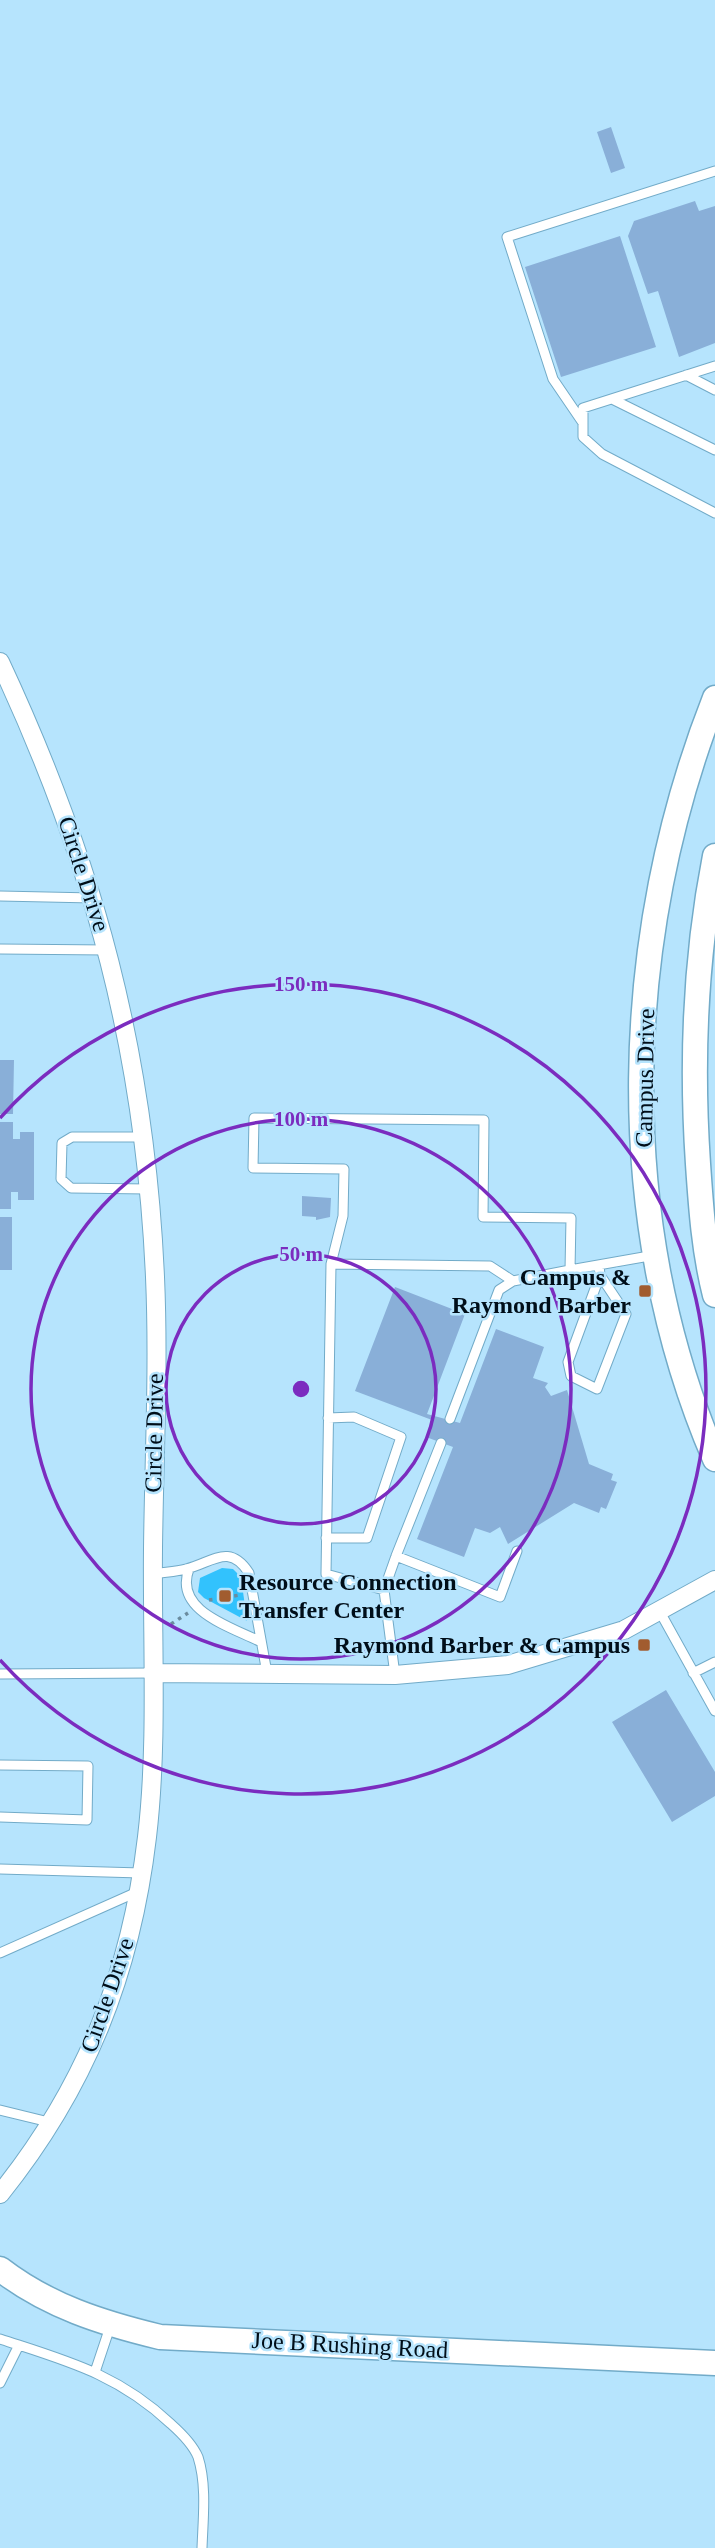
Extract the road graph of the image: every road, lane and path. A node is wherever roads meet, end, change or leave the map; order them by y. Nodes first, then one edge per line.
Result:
1 (715, 172) edge
2 (715, 366) edge
3 (686, 375) junction
4 (715, 390) edge
5 (612, 399) junction
6 (583, 423) junction
7 (715, 450) edge
8 (715, 513) edge
9 (0, 662) edge
10 (715, 698) edge
11 (715, 856) edge
12 (0, 896) edge
13 (93, 898) junction
14 (0, 949) edge
15 (108, 950) junction
16 (143, 1137) junction
17 (148, 1189) junction
18 (657, 1255) junction
19 (331, 1264) junction
20 (570, 1270) junction
21 (600, 1270) junction
22 (513, 1281) junction
23 (715, 1296) edge
24 (328, 1418) junction
25 (450, 1419) dead end
26 (441, 1443) dead end
27 (715, 1459) edge
28 (326, 1538) junction
29 (517, 1551) dead end
30 (396, 1556) junction
31 (189, 1569) junction
32 (153, 1574) junction
33 (715, 1580) edge
34 (384, 1590) junction
35 (660, 1612) junction
36 (261, 1642) junction
37 (715, 1662) edge
38 (152, 1673) junction
39 (267, 1673) junction
40 (693, 1673) junction
41 (0, 1674) edge
42 (394, 1675) junction
43 (715, 1711) edge
44 (0, 1765) edge
45 (0, 1817) edge
46 (0, 1869) edge
47 (141, 1873) junction
48 (137, 1892) junction
49 (0, 1953) edge
50 (0, 2110) edge
51 (53, 2123) junction
52 (0, 2194) edge
53 (0, 2269) edge
54 (111, 2325) junction
55 (0, 2339) edge
56 (19, 2345) junction
57 (715, 2362) edge
58 (95, 2372) junction
59 (0, 2383) edge
60 (202, 2548) edge

1 - 6 lane
2 - 3 lane
3 - 4 lane
3 - 5 lane
5 - 6 lane
5 - 7 lane
6 - 8 lane
9 - 13 street, Circle Drive
10 - 18 main road, Campus Drive
11 - 23 main road, Campus Drive
12 - 13 lane
13 - 15 street, Circle Drive
14 - 15 lane
15 - 16 street, Circle Drive
16 - 17 street, Circle Drive
16 - 17 lane
17 - 32 street, Circle Drive
18 - 21 lane
18 - 27 main road, Campus Drive
19 - 20 lane
19 - 22 lane
19 - 24 lane
20 - 21 lane
20 - 22 lane
21 - 21 lane
22 - 25 lane
24 - 28 lane
24 - 28 lane
26 - 30 lane
28 - 34 lane
29 - 30 lane
30 - 34 lane
31 - 32 lane
31 - 36 lane
31 - 36 lane
32 - 38 street, Circle Drive
33 - 35 street
34 - 42 lane
35 - 40 lane
35 - 42 street
36 - 39 lane
37 - 40 lane
38 - 39 street
38 - 41 lane
38 - 47 street, Circle Drive
39 - 42 street
40 - 43 lane
44 - 45 lane
46 - 47 lane
47 - 48 street, Circle Drive
48 - 49 lane
48 - 51 street, Circle Drive
50 - 51 lane
51 - 52 street, Circle Drive
53 - 54 main road, Joe B Rushing Road
54 - 57 main road, Joe B Rushing Road
54 - 58 lane
55 - 56 lane
56 - 58 lane
56 - 59 lane
58 - 60 lane

